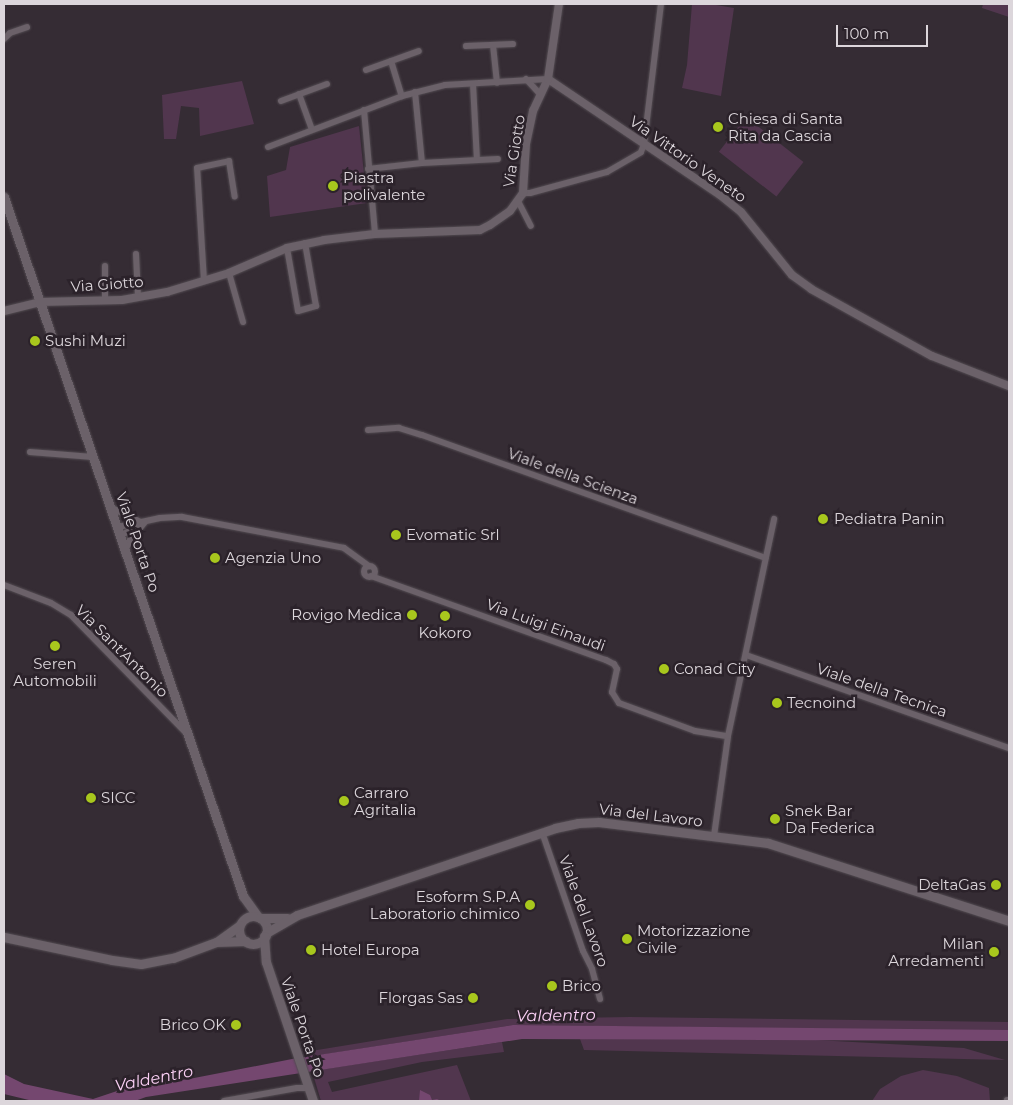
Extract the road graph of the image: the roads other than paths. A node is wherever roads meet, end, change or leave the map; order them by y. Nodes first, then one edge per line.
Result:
1 (559, 4) edge
2 (661, 4) edge
3 (27, 27) dead end
4 (4, 39) edge
5 (513, 44) dead end
6 (493, 45) junction
7 (466, 46) dead end
8 (419, 51) dead end
9 (391, 61) junction
10 (366, 70) dead end
11 (527, 79) junction
12 (548, 79) junction
13 (497, 83) junction
14 (326, 84) dead end
15 (473, 84) junction
16 (415, 92) junction
17 (299, 94) junction
18 (541, 95) junction
19 (402, 96) junction
20 (281, 101) dead end
21 (364, 110) junction
22 (312, 129) junction
23 (644, 144) junction
24 (268, 147) dead end
25 (498, 159) dead end
26 (477, 160) junction
27 (422, 163) junction
28 (368, 169) junction
29 (523, 192) junction
30 (4, 197) edge
31 (235, 197) dead end
32 (518, 201) junction
33 (531, 226) dead end
34 (375, 234) junction
35 (305, 244) junction
36 (287, 248) junction
37 (136, 254) dead end
38 (105, 266) dead end
39 (229, 273) junction
40 (204, 281) junction
41 (138, 297) junction
42 (104, 300) junction
43 (40, 302) junction
44 (4, 311) edge
45 (243, 322) dead end
46 (1009, 386) edge
47 (368, 430) dead end
48 (30, 452) dead end
49 (93, 456) junction
50 (112, 508) junction
51 (774, 519) dead end
52 (145, 522) junction
53 (120, 531) junction
54 (126, 549) junction
55 (766, 558) junction
56 (4, 585) edge
57 (746, 655) junction
58 (189, 735) junction
59 (728, 736) junction
60 (1009, 748) edge
61 (542, 832) junction
62 (714, 836) junction
63 (243, 896) junction
64 (292, 917) junction
65 (259, 918) junction
66 (1009, 921) edge
67 (241, 923) junction
68 (265, 935) junction
69 (4, 936) edge
70 (216, 942) junction
71 (248, 942) junction
72 (266, 962) junction
73 (600, 999) dead end
74 (309, 1088) junction
75 (224, 1101) edge
76 (314, 1101) edge

1 - 12 street, Via Giotto
2 - 23 street
3 - 4 street
5 - 6 street
6 - 7 street
6 - 13 street
8 - 9 street
9 - 10 street
9 - 19 street
11 - 12 street
11 - 13 street
11 - 18 street
12 - 18 street, Via Giotto
12 - 23 street, Via Vittorio Veneto
13 - 15 street
14 - 17 street
15 - 16 street
15 - 26 street
16 - 19 street
16 - 27 street
17 - 20 street
17 - 22 street
18 - 29 street, Via Giotto
19 - 21 street
21 - 22 street
21 - 28 street
22 - 24 street
23 - 29 street
23 - 46 street, Via Vittorio Veneto
25 - 26 street
26 - 27 street
27 - 28 street
28 - 34 street
29 - 32 street, Via Giotto
30 - 43 main road, Viale Porta Po
31 - 40 street
32 - 33 street
32 - 34 street, Via Giotto
34 - 35 street, Via Giotto
35 - 36 street, Via Giotto
35 - 36 street
36 - 39 street, Via Giotto
37 - 41 street
38 - 42 street
39 - 40 street, Via Giotto
39 - 45 street
40 - 41 street, Via Giotto
41 - 42 street, Via Giotto
42 - 43 street, Via Giotto
43 - 44 street, Via Giotto
43 - 49 main road, Viale Porta Po
47 - 55 street, Viale della Scienza
48 - 49 street
49 - 50 main road, Viale Porta Po
50 - 52 street
50 - 53 main road, Viale Porta Po
51 - 55 street
52 - 53 street
52 - 54 street
52 - 59 street, Via Luigi Einaudi
53 - 54 main road, Viale Porta Po
54 - 58 main road, Viale Porta Po
55 - 57 street
56 - 58 street, Via Sant'Antonio
57 - 59 street
57 - 60 street, Viale della Tecnica
58 - 63 main road, Viale Porta Po
59 - 62 street
61 - 62 main road, Via del Lavoro
61 - 64 main road, Via del Lavoro
61 - 73 street, Viale del Lavoro
62 - 66 main road, Via del Lavoro
63 - 65 main road, Viale Porta Po
63 - 67 main road, Viale Porta Po
64 - 65 main road
64 - 68 main road
65 - 67 main road
65 - 68 main road, Viale Porta Po
67 - 70 main road
67 - 71 main road, Viale Porta Po
68 - 71 main road
68 - 72 main road, Viale Porta Po
69 - 70 main road
70 - 71 main road
71 - 72 main road, Viale Porta Po
72 - 74 main road, Viale Porta Po
74 - 75 street
74 - 76 main road, Viale Porta Po

